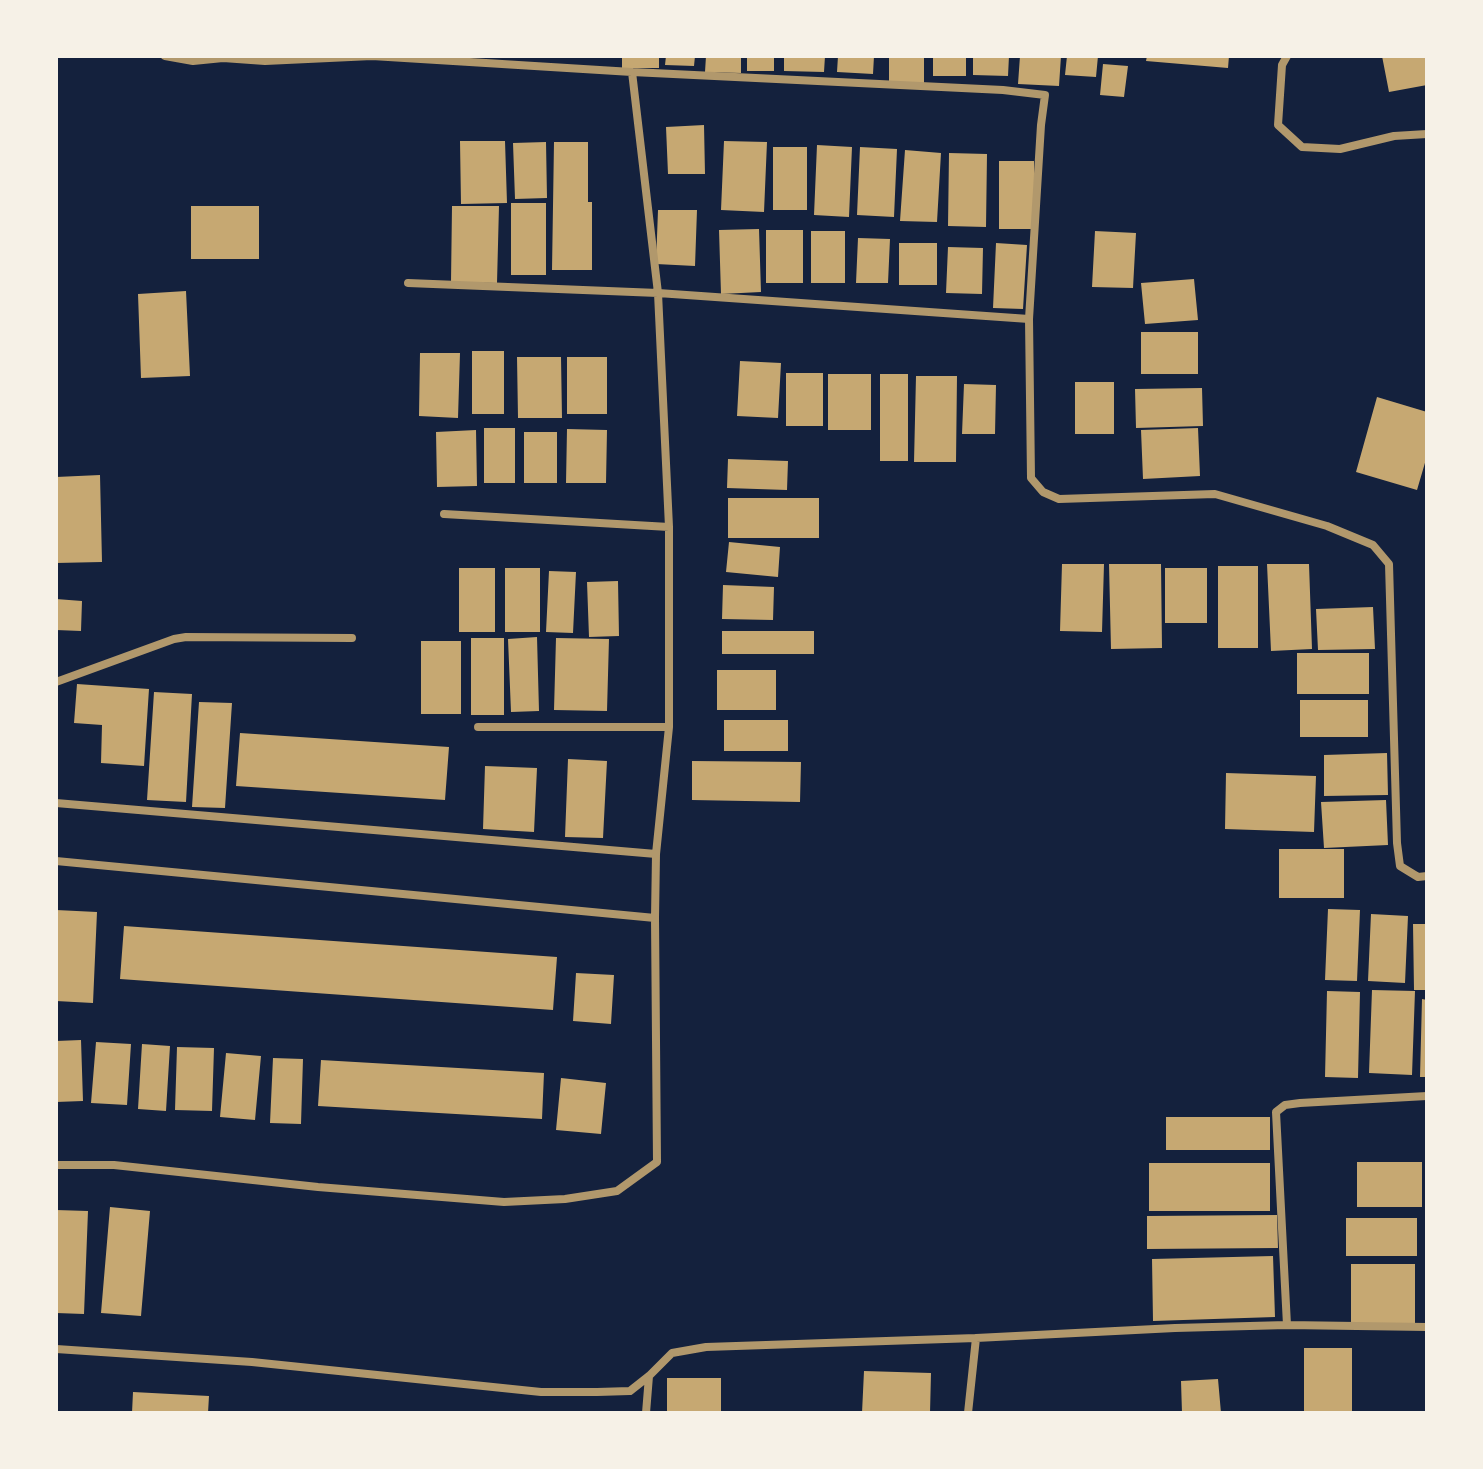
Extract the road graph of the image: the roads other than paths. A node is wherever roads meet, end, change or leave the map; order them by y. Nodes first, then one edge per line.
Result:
1 (165, 56) edge
2 (372, 56) edge
3 (1287, 56) edge
4 (632, 72) junction
5 (1427, 134) edge
6 (408, 283) dead end
7 (658, 293) junction
8 (1029, 319) junction
9 (444, 514) dead end
10 (669, 527) junction
11 (352, 638) dead end
12 (56, 682) edge
13 (478, 727) dead end
14 (669, 727) junction
15 (56, 803) edge
16 (656, 854) junction
17 (56, 861) edge
18 (1427, 876) edge
19 (655, 918) junction
20 (1427, 1096) edge
21 (56, 1165) edge
22 (1287, 1325) junction
23 (1427, 1327) edge
24 (976, 1338) junction
25 (56, 1349) edge
26 (649, 1376) junction
27 (646, 1413) edge
28 (968, 1413) edge

1 - 2 street
2 - 4 street
3 - 5 street
4 - 7 street
4 - 8 street
6 - 7 street
7 - 8 street
7 - 10 street
8 - 18 street
9 - 10 street
10 - 14 street
11 - 12 street
13 - 14 street
14 - 16 street
15 - 16 street
16 - 19 street
17 - 19 street
19 - 21 street
20 - 22 street
22 - 23 street
22 - 24 street
24 - 26 street
24 - 28 street
25 - 26 street
26 - 27 street

